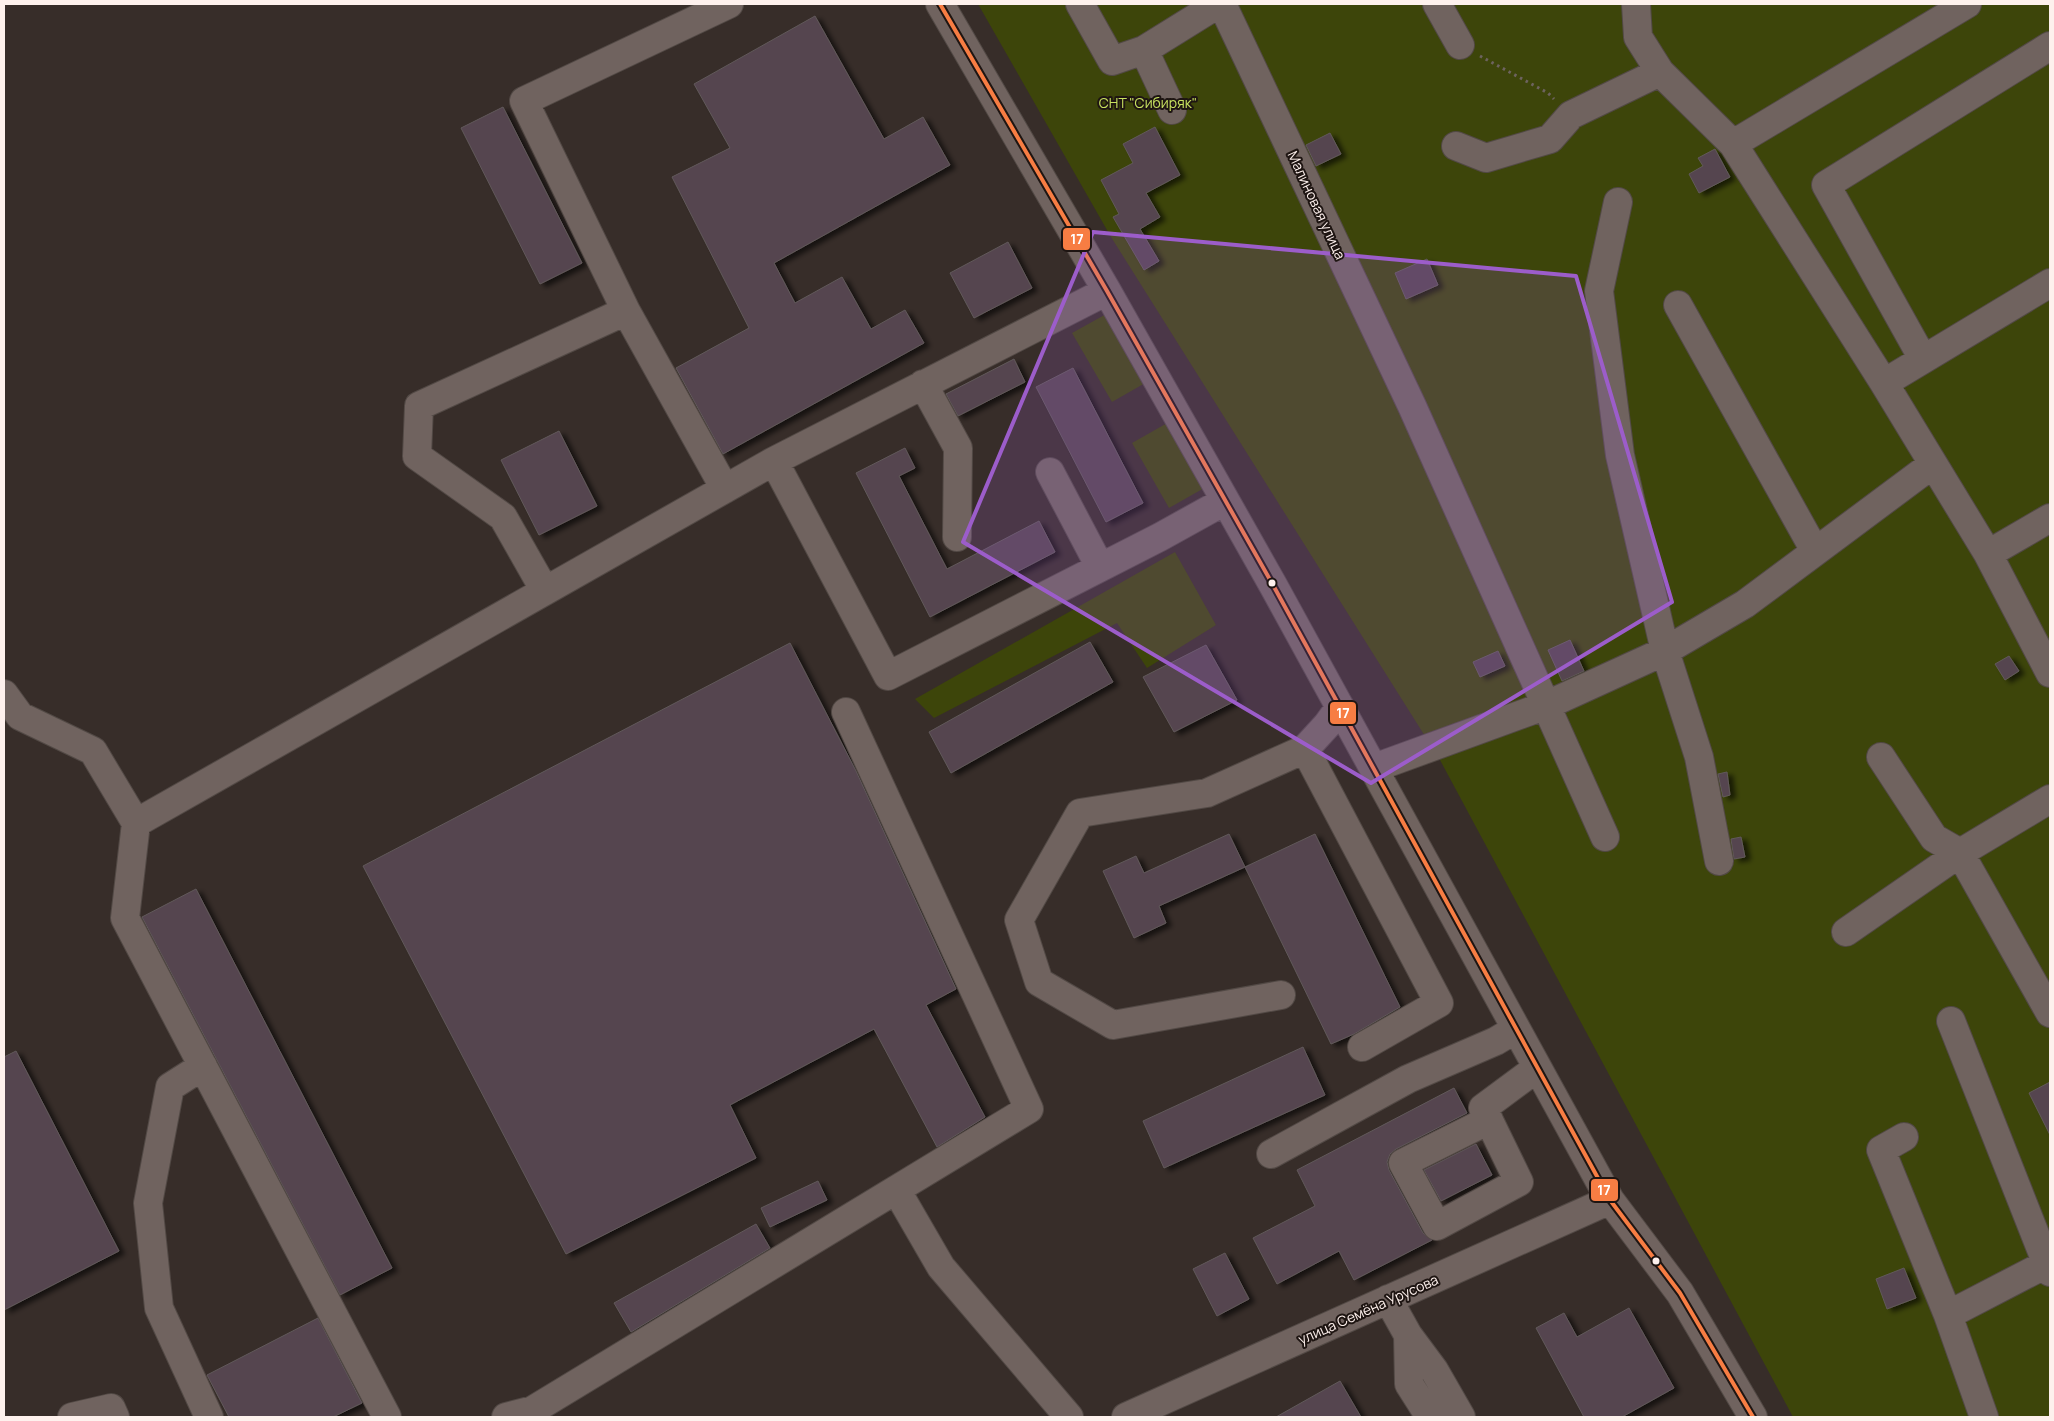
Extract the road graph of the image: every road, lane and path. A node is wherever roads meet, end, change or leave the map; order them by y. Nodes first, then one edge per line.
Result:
1 (729, 4) edge
2 (940, 4) edge
3 (1080, 4) edge
4 (1220, 4) edge
5 (1437, 4) edge
6 (1636, 4) edge
7 (1967, 4) edge
8 (1460, 45) joint
9 (2050, 46) edge
10 (1144, 50) junction
11 (1660, 72) junction
12 (1172, 110) dead end
13 (1571, 115) junction
14 (1733, 144) junction
15 (1456, 146) dead end
16 (1618, 202) dead end
17 (2050, 283) edge
18 (1107, 291) junction
19 (1678, 305) dead end
20 (626, 311) junction
21 (1923, 359) junction
22 (1884, 383) junction
23 (923, 384) junction
24 (774, 461) junction
25 (1933, 464) junction
26 (1050, 472) dead end
27 (726, 489) junction
28 (1225, 501) junction
29 (2050, 518) edge
30 (957, 537) dead end
31 (1815, 551) junction
32 (1988, 554) junction
33 (1100, 567) junction
34 (545, 591) junction
35 (1665, 651) junction
36 (2050, 673) edge
37 (4, 694) edge
38 (1547, 705) junction
39 (1340, 707) junction
40 (846, 712) dead end
41 (1305, 749) junction
42 (1881, 757) dead end
43 (1374, 768) junction
44 (2050, 799) edge
45 (136, 823) junction
46 (1604, 837) dead end
47 (1960, 853) junction
48 (1719, 861) dead end
49 (1846, 932) dead end
50 (1281, 995) dead end
51 (2050, 1013) edge
52 (1951, 1021) dead end
53 (1516, 1029) junction
54 (1362, 1047) dead end
55 (203, 1066) junction
56 (1537, 1068) junction
57 (1489, 1120) dead end
58 (1904, 1137) dead end
59 (1271, 1154) dead end
60 (897, 1191) junction
61 (1610, 1200) junction
62 (2049, 1266) edge
63 (1388, 1299) junction
64 (1948, 1315) junction
65 (1408, 1335) junction
66 (534, 1414) edge
67 (1136, 1415) edge
68 (72, 1417) edge
69 (115, 1417) edge
70 (209, 1417) edge
71 (387, 1417) edge
72 (506, 1417) edge
73 (1068, 1417) edge
74 (1430, 1417) edge
75 (1461, 1417) edge
76 (1753, 1417) edge
77 (1984, 1417) edge

1 - 20 street
2 - 18 street
3 - 10 street
4 - 10 street
4 - 38 street, Малиновая улица
5 - 8 street
6 - 11 street
7 - 14 street
8 - 13 path
9 - 21 street
10 - 12 street
11 - 13 street
11 - 14 street
13 - 15 street
14 - 22 street
16 - 35 street
17 - 21 street
18 - 23 street
18 - 28 street
19 - 31 street
20 - 27 street
20 - 34 street
21 - 22 street
22 - 25 street
23 - 24 street
23 - 30 street
24 - 27 street
24 - 33 street
25 - 31 street
25 - 32 street
26 - 33 street
27 - 34 street
28 - 33 street
28 - 39 street
29 - 32 street
31 - 35 street
32 - 36 street
34 - 45 street
35 - 38 street
35 - 48 street
37 - 45 street
38 - 43 street
38 - 46 street, Малиновая улица
39 - 41 street
39 - 43 street
40 - 60 street
41 - 50 street
41 - 54 street
42 - 47 street
43 - 53 street
44 - 47 street
45 - 55 street
47 - 49 street
47 - 51 street
52 - 62 street
53 - 56 street
53 - 59 street
55 - 70 street
55 - 71 street
56 - 57 street
56 - 61 street
58 - 64 street
60 - 66 street
60 - 73 street
61 - 63 street, улица Семёна Урусова
61 - 76 street
62 - 64 street
63 - 65 street
63 - 67 street, улица Семёна Урусова
64 - 77 street
65 - 74 street
65 - 75 street
66 - 72 street
68 - 69 street

